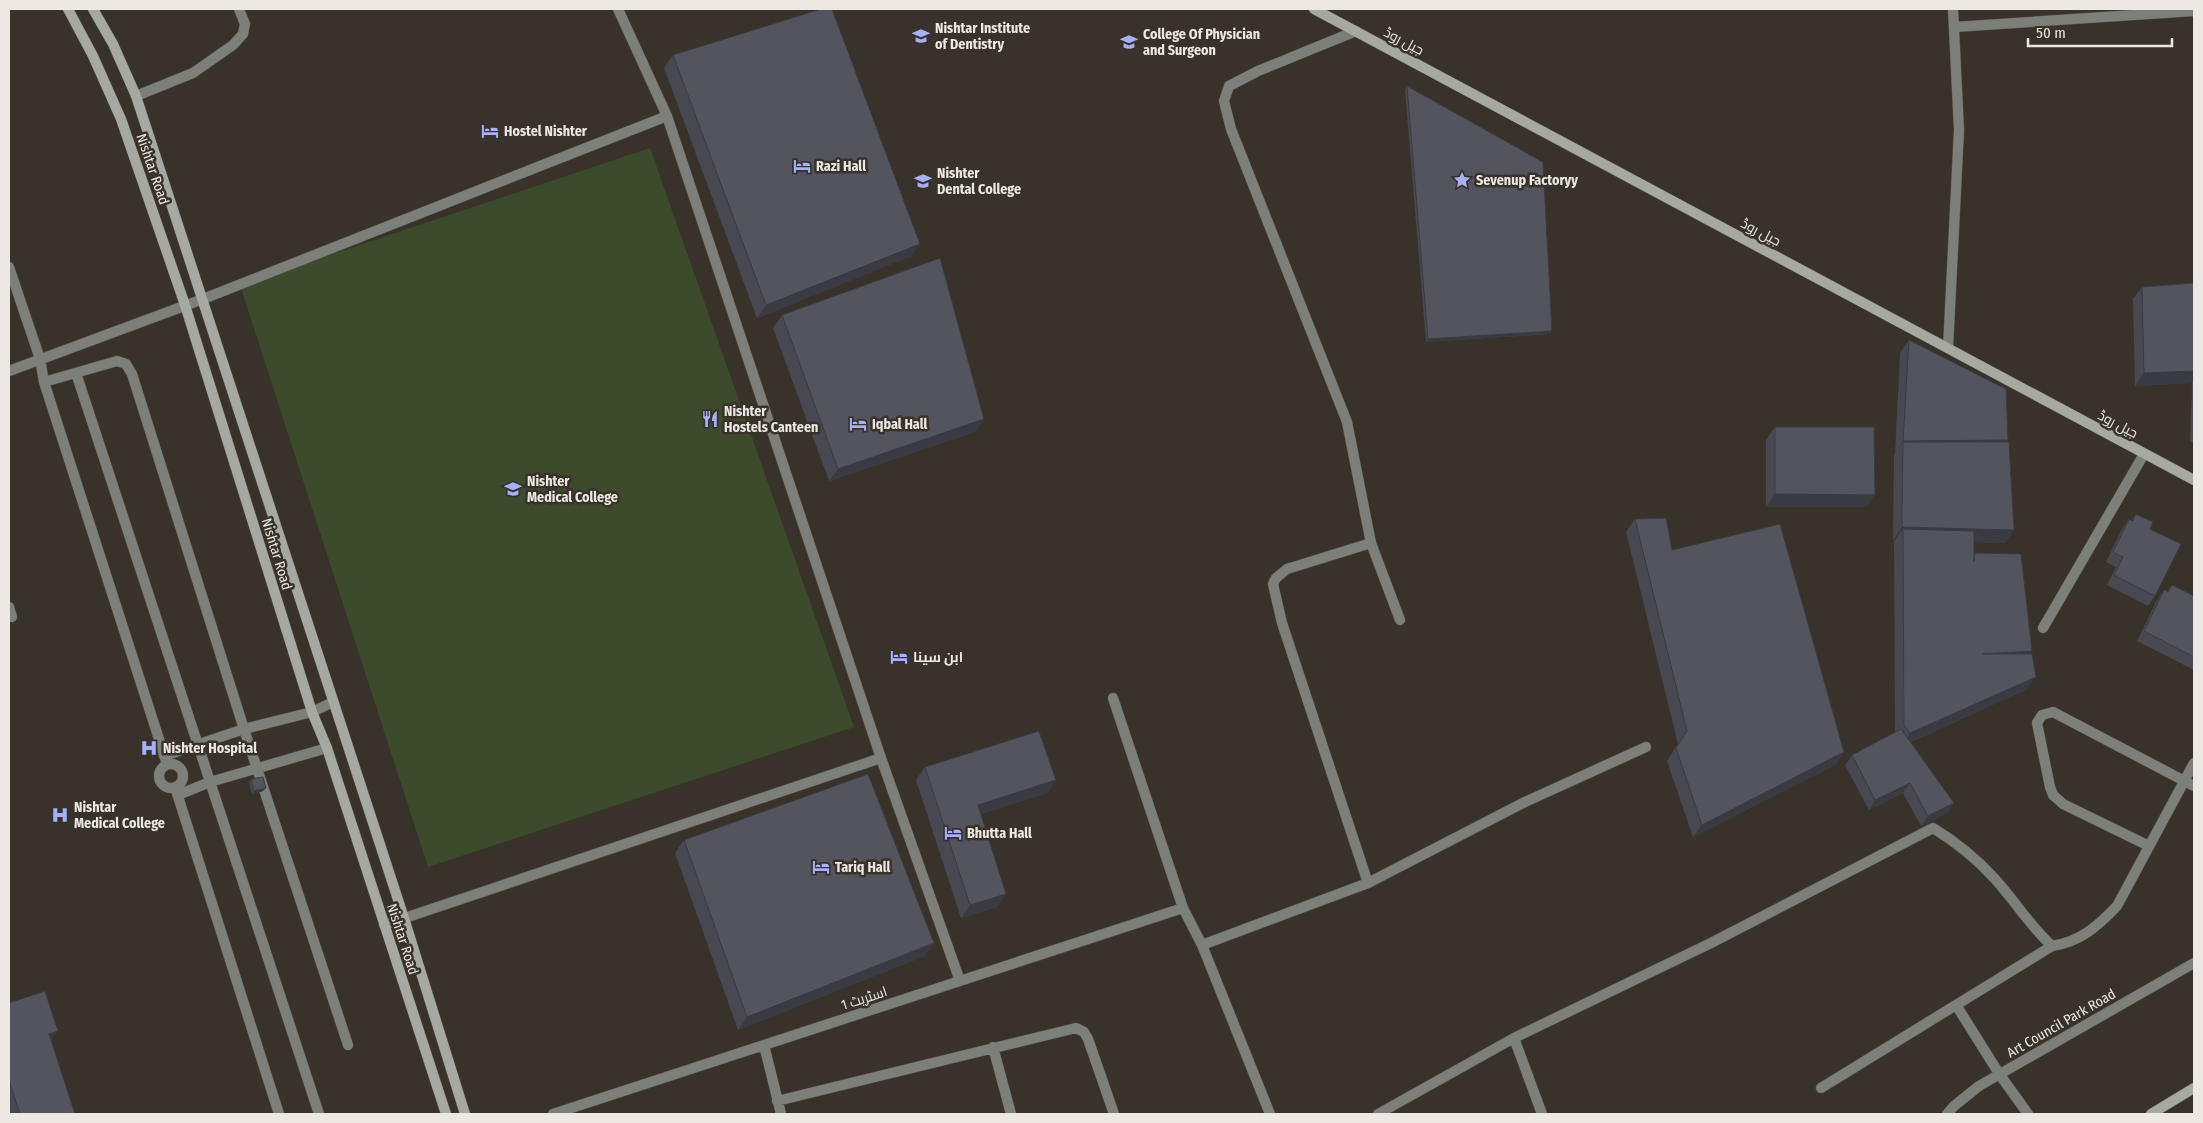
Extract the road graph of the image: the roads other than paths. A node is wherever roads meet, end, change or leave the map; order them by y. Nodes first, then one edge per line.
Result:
1 (68, 9) edge
2 (93, 9) edge
3 (239, 9) edge
4 (618, 9) edge
5 (1314, 9) edge
6 (1954, 9) edge
7 (2194, 11) edge
8 (2124, 12) edge
9 (1955, 27) junction
10 (1356, 31) junction
11 (136, 96) junction
12 (667, 116) junction
13 (9, 267) edge
14 (203, 299) junction
15 (185, 305) junction
16 (1948, 348) junction
17 (40, 359) junction
18 (9, 371) edge
19 (76, 373) junction
20 (44, 382) junction
21 (2144, 454) junction
22 (2194, 480) edge
23 (1371, 543) junction
24 (1400, 620) dead end
25 (2043, 628) dead end
26 (1113, 698) dead end
27 (333, 702) junction
28 (312, 712) junction
29 (244, 729) junction
30 (198, 745) junction
31 (1646, 747) dead end
32 (327, 748) junction
33 (881, 758) junction
34 (166, 760) junction
35 (2194, 763) edge
36 (258, 768) junction
37 (2184, 781) junction
38 (210, 782) junction
39 (2194, 786) edge
40 (176, 791) junction
41 (2149, 846) junction
42 (1368, 882) junction
43 (1183, 908) junction
44 (404, 918) junction
45 (384, 925) junction
46 (1202, 944) junction
47 (2052, 946) junction
48 (2194, 963) edge
49 (960, 981) junction
50 (1956, 1005) junction
51 (1514, 1038) junction
52 (764, 1045) junction
53 (348, 1046) dead end
54 (993, 1047) junction
55 (2000, 1075) junction
56 (1821, 1088) dead end
57 (2194, 1088) edge
58 (778, 1101) junction
59 (279, 1114) edge
60 (320, 1114) edge
61 (446, 1114) edge
62 (465, 1114) edge
63 (553, 1114) edge
64 (781, 1114) edge
65 (1011, 1114) edge
66 (1114, 1114) edge
67 (1270, 1114) edge
68 (1378, 1114) edge
69 (1542, 1114) edge
70 (1948, 1114) edge
71 (2028, 1114) edge
72 (2151, 1114) edge

1 - 15 main road, Nishtar Road
2 - 11 main road, Nishtar Road
3 - 11 street
4 - 12 street
5 - 10 main road, جیل روڈ
6 - 9 street
7 - 8 street
8 - 9 street
9 - 16 street
10 - 16 main road, جیل روڈ
10 - 23 street
11 - 14 main road, Nishtar Road
12 - 14 street
12 - 33 street
13 - 17 street
14 - 15 street
14 - 27 main road, Nishtar Road
15 - 17 street
15 - 28 main road, Nishtar Road
16 - 21 main road, جیل روڈ
17 - 18 street
17 - 20 street
19 - 20 street
19 - 29 street
19 - 30 street
20 - 34 street
21 - 22 main road, جیل روڈ
21 - 25 street
23 - 24 street
23 - 42 street
26 - 43 street
27 - 28 street
27 - 44 main road, Nishtar Road
28 - 29 street
28 - 32 main road, Nishtar Road
29 - 30 street
29 - 36 street
30 - 34 street
30 - 38 street
31 - 42 street
32 - 36 street
32 - 45 main road, Nishtar Road
33 - 44 street
33 - 49 street
34 - 40 street
34 - 40 street
35 - 37 street
36 - 38 street
36 - 53 street
37 - 39 street
37 - 41 street
37 - 41 street
38 - 40 street
38 - 60 street
40 - 59 street
41 - 47 street
42 - 46 street
43 - 46 street
43 - 49 street, اسٹریٹ 1
44 - 45 street
44 - 62 main road, Nishtar Road
45 - 61 main road, Nishtar Road
46 - 67 street
47 - 50 street
47 - 51 street
48 - 55 street, Art Council Park Road
49 - 52 street, اسٹریٹ 1
50 - 55 street
50 - 56 street
51 - 68 street
51 - 69 street
52 - 58 street
52 - 63 street, اسٹریٹ 1
54 - 58 street
54 - 65 street
54 - 66 street
55 - 70 street, Art Council Park Road
55 - 71 street
57 - 72 main road
58 - 64 street

